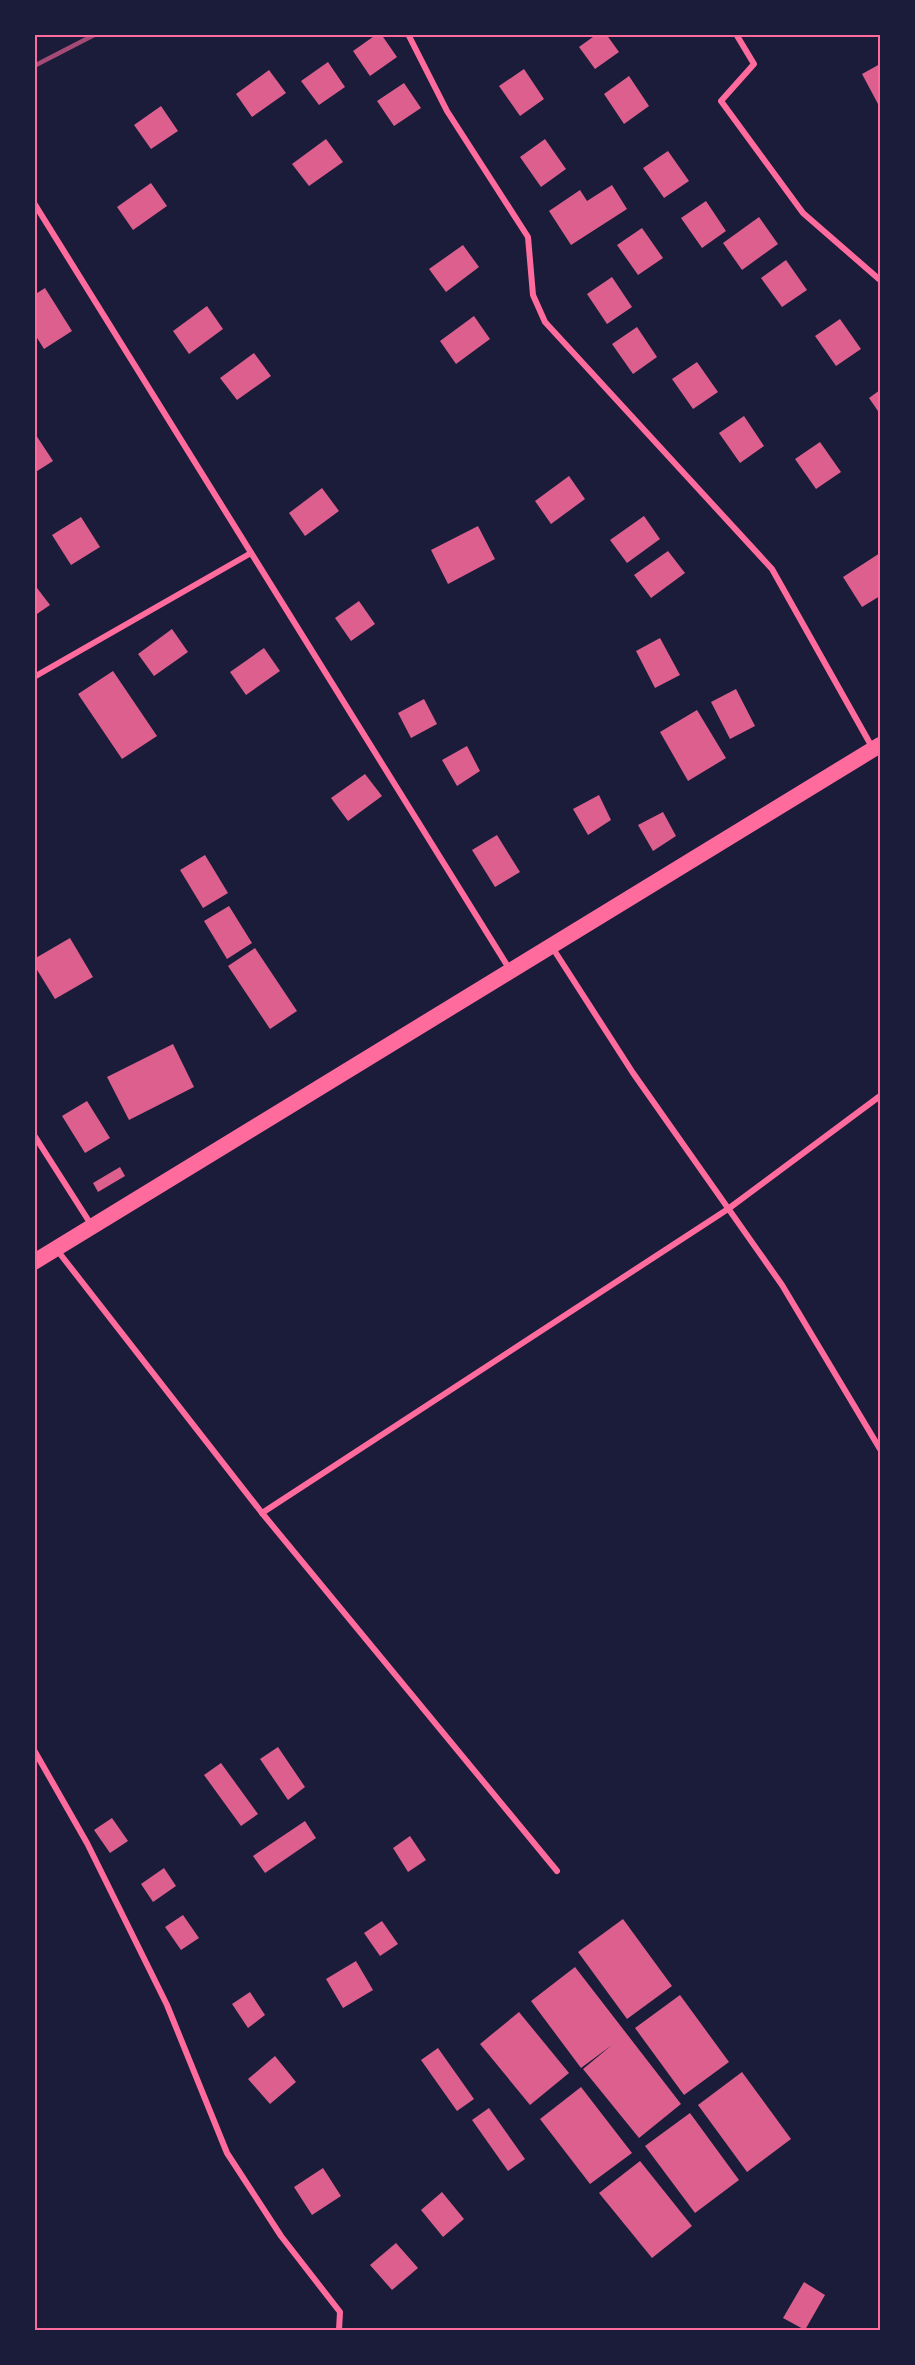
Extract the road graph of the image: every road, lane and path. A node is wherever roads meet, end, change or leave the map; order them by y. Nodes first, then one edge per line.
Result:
1 (408, 34) edge
2 (736, 34) edge
3 (34, 203) edge
4 (880, 280) edge
5 (251, 553) junction
6 (34, 677) edge
7 (877, 747) edge
8 (552, 946) junction
9 (511, 971) junction
10 (880, 1096) edge
11 (34, 1135) edge
12 (728, 1209) junction
13 (92, 1227) junction
14 (56, 1249) junction
15 (34, 1262) edge
16 (880, 1449) edge
17 (262, 1513) junction
18 (34, 1750) edge
19 (557, 1871) dead end
20 (339, 2331) edge

1 - 7 street
2 - 4 street
3 - 5 street
5 - 6 street
5 - 9 street
7 - 8 highway
8 - 9 highway
8 - 12 street
9 - 13 highway
10 - 12 street
11 - 13 street
12 - 16 street
12 - 17 street
13 - 14 highway
14 - 15 highway
14 - 17 street
17 - 19 street
18 - 20 street

